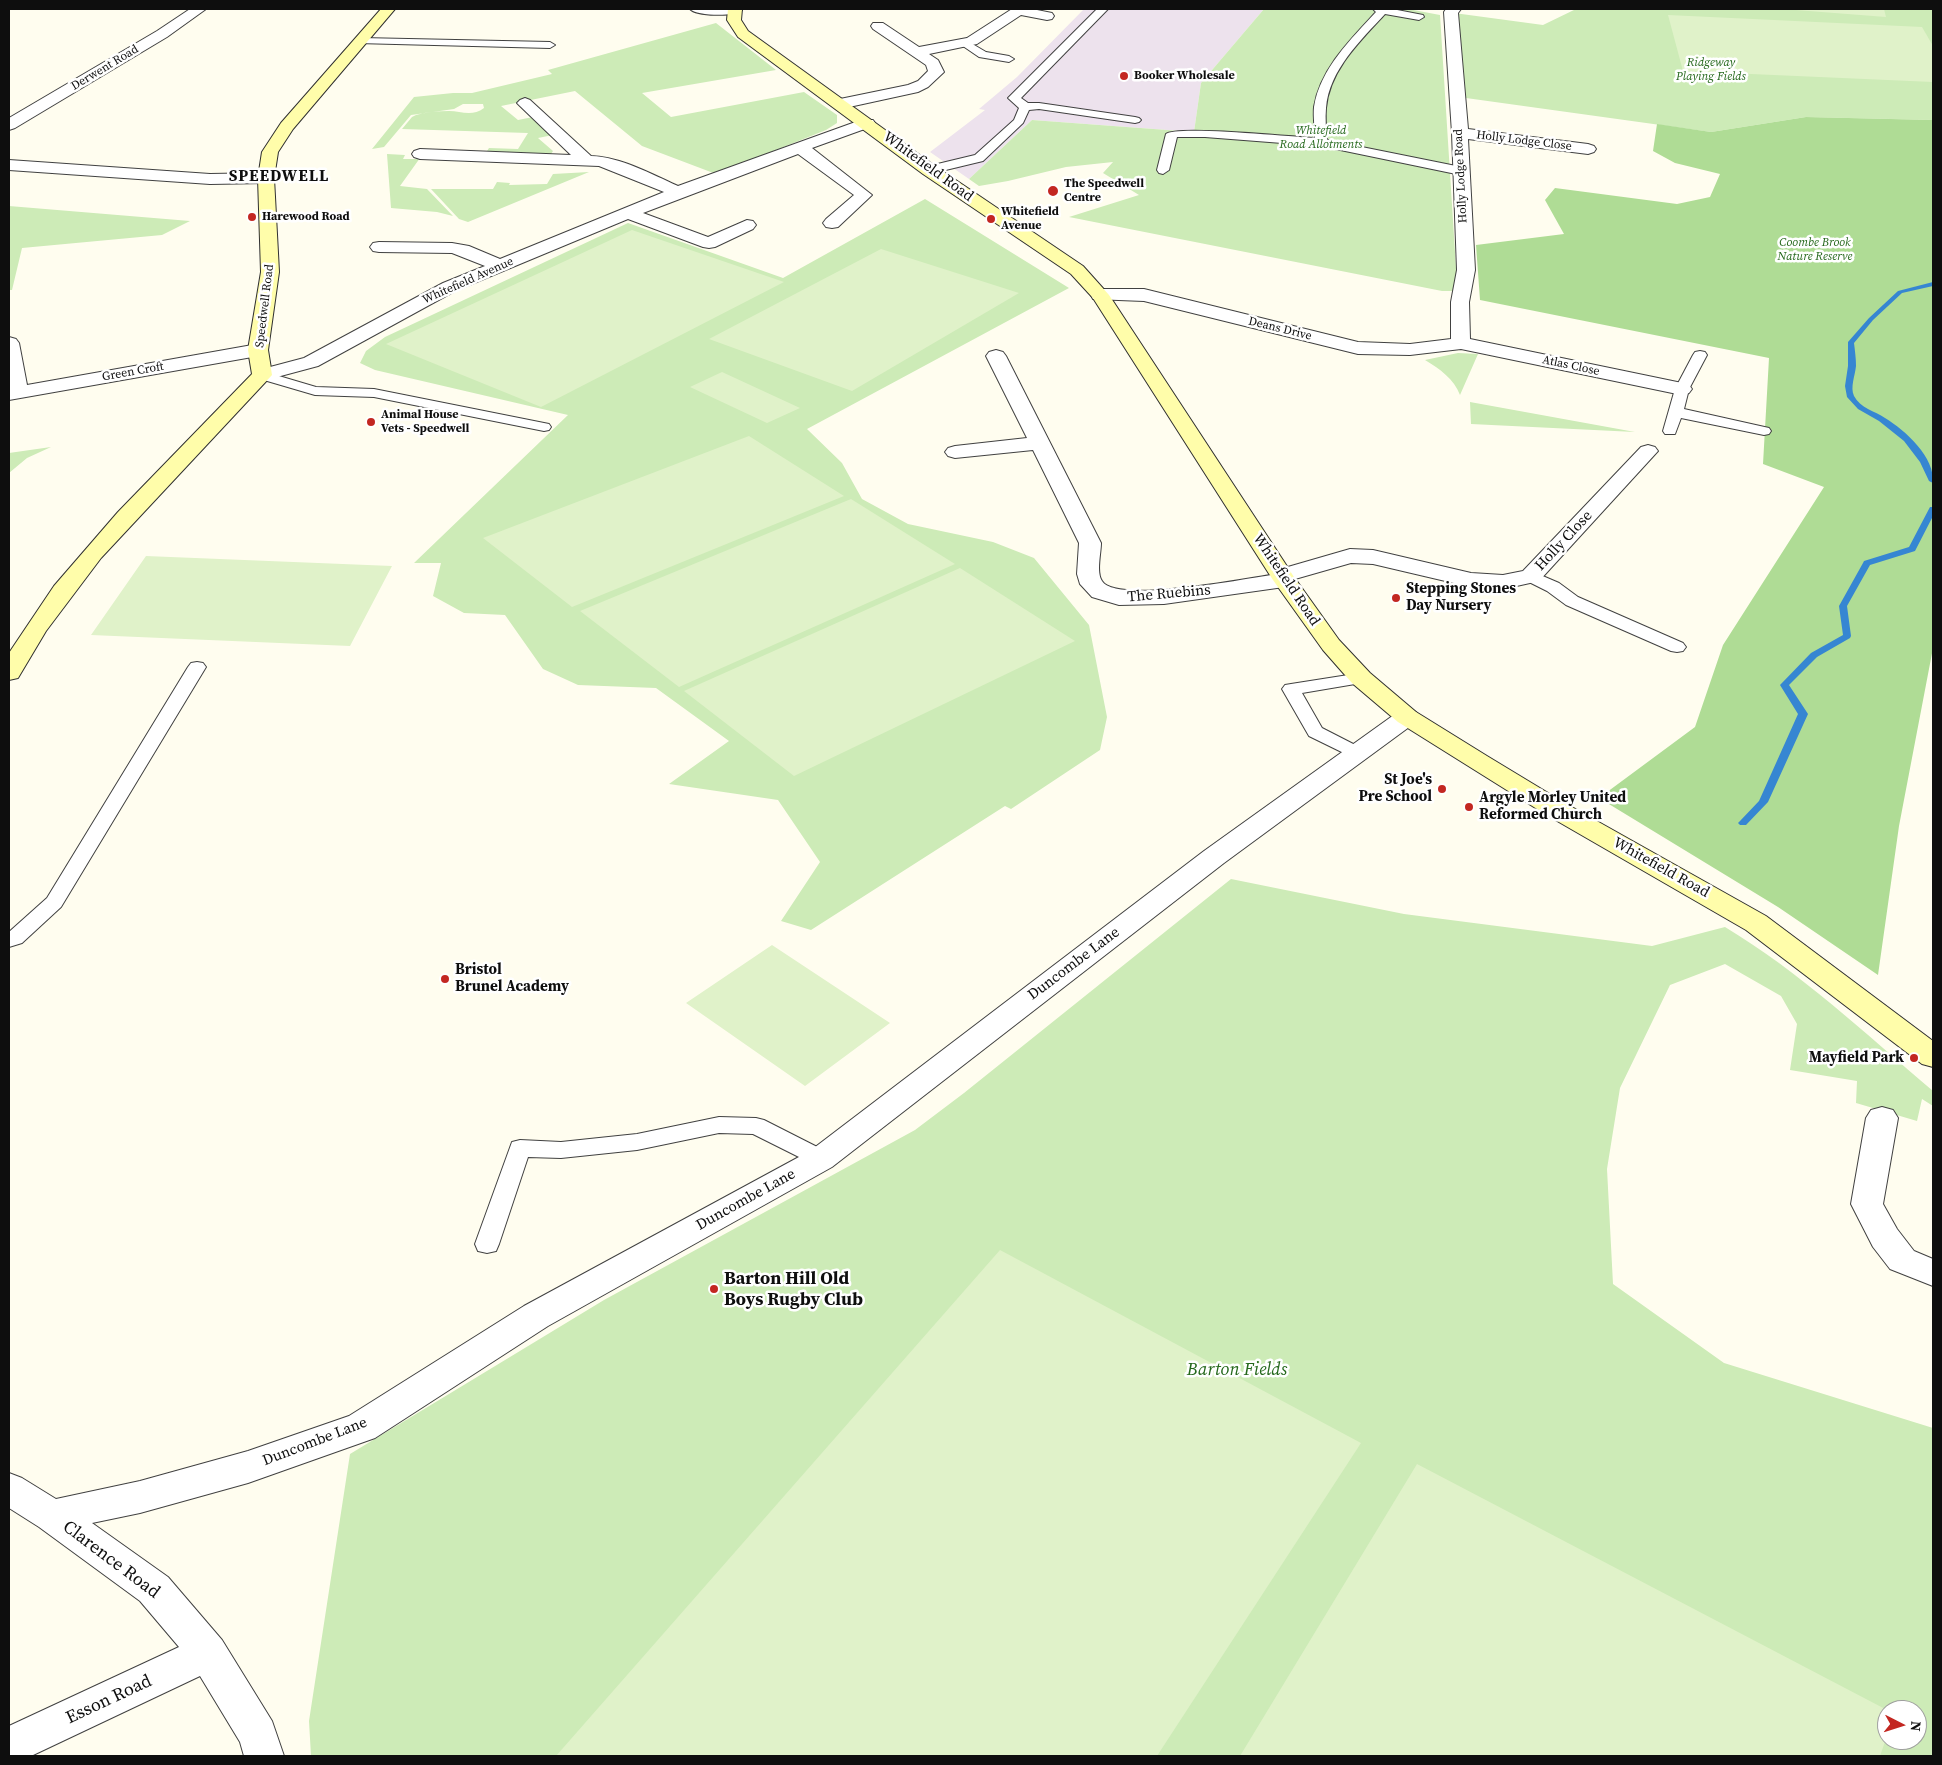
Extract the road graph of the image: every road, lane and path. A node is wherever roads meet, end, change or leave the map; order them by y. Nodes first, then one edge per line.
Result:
1 (200, 9) edge
2 (388, 9) edge
3 (696, 9) edge
4 (735, 9) edge
5 (1103, 9) edge
6 (1380, 9) edge
7 (1454, 9) edge
8 (1020, 10) edge
9 (1047, 16) dead end
10 (1418, 17) dead end
11 (897, 23) dead end
12 (360, 41) junction
13 (964, 42) junction
14 (550, 45) dead end
15 (917, 52) junction
16 (1009, 60) dead end
17 (525, 103) dead end
18 (840, 104) junction
19 (1025, 107) junction
20 (1135, 120) dead end
21 (866, 123) junction
22 (9, 125) edge
23 (1460, 134) junction
24 (1321, 142) junction
25 (800, 147) junction
26 (1588, 149) dead end
27 (420, 154) dead end
28 (586, 160) junction
29 (9, 165) edge
30 (929, 170) junction
31 (1163, 170) dead end
32 (1461, 171) junction
33 (266, 178) junction
34 (678, 192) junction
35 (627, 213) junction
36 (832, 223) dead end
37 (747, 225) dead end
38 (378, 247) dead end
39 (500, 266) junction
40 (1100, 295) junction
41 (9, 343) edge
42 (1461, 343) junction
43 (258, 350) junction
44 (1700, 355) dead end
45 (996, 356) dead end
46 (262, 375) junction
47 (1682, 388) junction
48 (13, 393) edge
49 (1675, 412) junction
50 (544, 427) dead end
51 (1670, 431) dead end
52 (1764, 431) dead end
53 (1040, 443) junction
54 (1648, 451) dead end
55 (955, 452) dead end
56 (1531, 576) junction
57 (1283, 578) junction
58 (1677, 647) dead end
59 (11, 663) edge
60 (197, 667) dead end
61 (1361, 678) junction
62 (1407, 717) junction
63 (1356, 753) junction
64 (9, 940) edge
65 (1933, 1056) edge
66 (1882, 1118) dead end
67 (821, 1158) junction
68 (487, 1244) dead end
69 (1933, 1272) edge
70 (9, 1490) edge
71 (52, 1516) junction
72 (208, 1653) junction
73 (9, 1746) edge
74 (264, 1756) edge

1 - 22 street, Derwent Road
2 - 12 main road, Speedwell Road
3 - 4 street
4 - 18 main road, Whitefield Road
5 - 19 lane
6 - 10 lane
6 - 24 lane
7 - 23 street, Holly Lodge Road
8 - 9 street
8 - 13 street
11 - 15 street
12 - 14 lane
12 - 33 main road, Speedwell Road
13 - 15 street
13 - 16 lane
15 - 18 street
17 - 28 street
18 - 21 main road, Whitefield Road
19 - 20 lane
19 - 30 lane
21 - 25 street, Whitefield Avenue
21 - 30 main road, Whitefield Road
23 - 26 street, Holly Lodge Close
23 - 32 street, Holly Lodge Road
24 - 31 lane
24 - 32 lane
25 - 34 street, Whitefield Avenue
25 - 36 street
27 - 28 street
28 - 34 street
29 - 33 street
30 - 40 main road, Whitefield Road
32 - 42 street, Holly Lodge Road
33 - 43 main road, Speedwell Road
34 - 35 street, Whitefield Avenue
35 - 37 street
35 - 39 street, Whitefield Avenue
38 - 39 street
39 - 46 street, Whitefield Avenue
40 - 42 street, Deans Drive
40 - 57 main road, Whitefield Road
41 - 48 street
42 - 47 street, Atlas Close
43 - 46 main road, Speedwell Road
43 - 48 street, Green Croft
44 - 47 lane
45 - 53 street, The Ruebins
46 - 50 lane
46 - 59 main road
47 - 49 lane
49 - 51 lane
49 - 52 lane
53 - 55 street
53 - 57 street, The Ruebins
54 - 56 street, Holly Close
56 - 57 street, Holly Close
56 - 58 lane
57 - 61 main road, Whitefield Road
60 - 64 lane
61 - 62 main road, Whitefield Road
61 - 63 lane
62 - 63 street, Duncombe Lane
62 - 65 main road, Whitefield Road
63 - 67 street, Duncombe Lane
66 - 69 street
67 - 68 lane
67 - 71 street, Duncombe Lane
70 - 71 street
71 - 72 street, Clarence Road
72 - 73 street, Esson Road
72 - 74 street, Clarence Road

